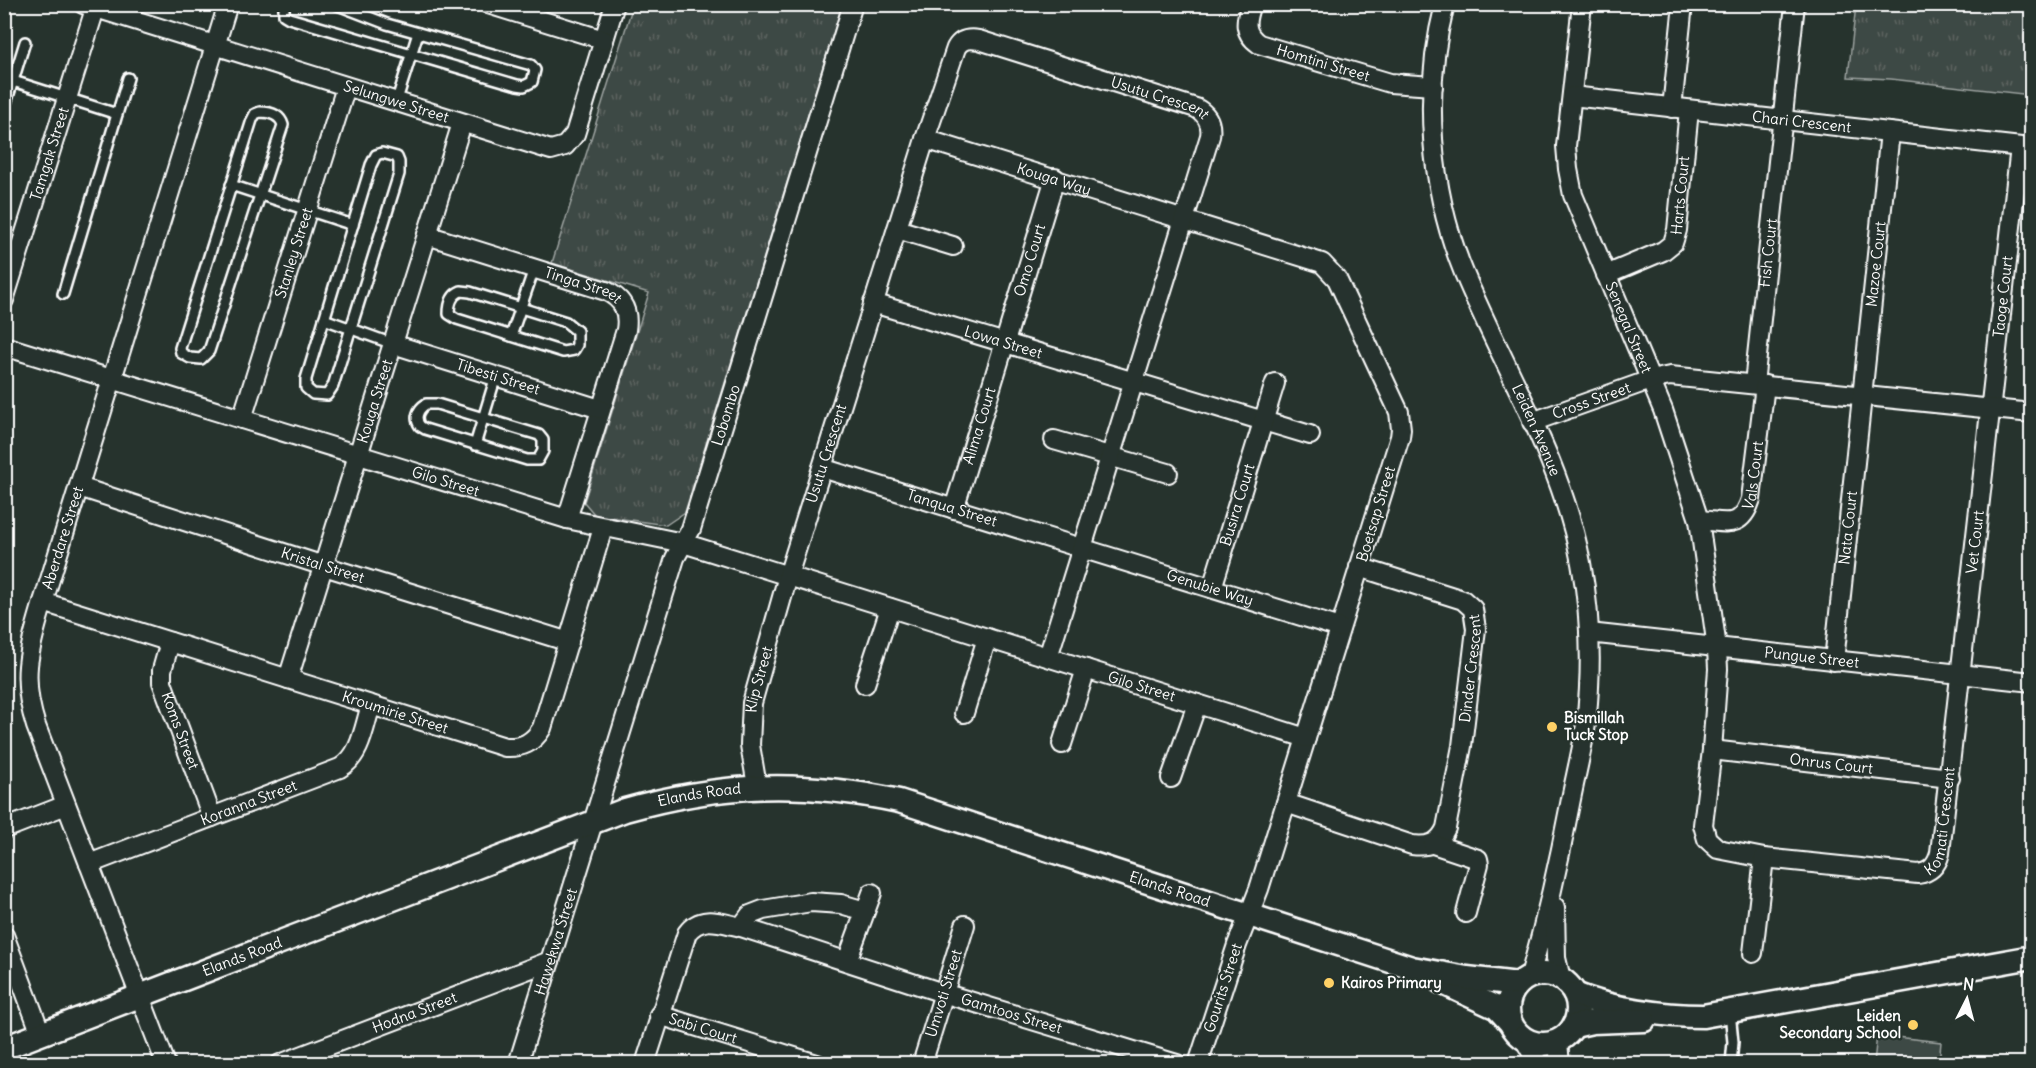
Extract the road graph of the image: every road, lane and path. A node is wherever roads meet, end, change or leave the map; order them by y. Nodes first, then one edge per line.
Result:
1 (228, 4) edge
2 (284, 4) edge
3 (335, 4) edge
4 (488, 4) edge
5 (615, 4) edge
6 (853, 4) edge
7 (1251, 4) edge
8 (1444, 4) edge
9 (1582, 4) edge
10 (1683, 4) edge
11 (1795, 4) edge
12 (96, 7) edge
13 (418, 33) junction
14 (604, 40) junction
15 (26, 42) dead end
16 (215, 47) junction
17 (411, 54) junction
18 (129, 78) dead end
19 (13, 81) junction
20 (1433, 86) junction
21 (346, 87) junction
22 (1572, 96) junction
23 (67, 98) junction
24 (396, 103) junction
25 (1681, 109) junction
26 (4, 110) edge
27 (117, 114) junction
28 (1783, 120) junction
29 (462, 123) junction
30 (1890, 132) junction
31 (925, 139) junction
32 (2026, 148) edge
33 (1055, 178) junction
34 (231, 185) junction
35 (260, 195) junction
36 (307, 211) junction
37 (1184, 220) junction
38 (353, 225) junction
39 (897, 229) junction
40 (427, 235) junction
41 (953, 246) dead end
42 (534, 269) junction
43 (1606, 275) junction
44 (63, 294) dead end
45 (4, 300) edge
46 (873, 303) junction
47 (521, 308) junction
48 (324, 319) junction
49 (351, 329) junction
50 (511, 336) junction
51 (1005, 342) junction
52 (393, 344) junction
53 (4, 346) edge
54 (496, 376) junction
55 (112, 379) junction
56 (1650, 380) junction
57 (1134, 382) junction
58 (1275, 383) dead end
59 (1760, 385) junction
60 (1862, 395) junction
61 (1991, 409) junction
62 (600, 410) junction
63 (2031, 413) edge
64 (242, 419) junction
65 (482, 419) junction
66 (1263, 421) junction
67 (1532, 422) junction
68 (1310, 435) dead end
69 (1054, 440) dead end
70 (475, 445) junction
71 (359, 455) junction
72 (1110, 456) junction
73 (822, 468) junction
74 (1168, 473) dead end
75 (79, 487) junction
76 (954, 509) junction
77 (567, 519) junction
78 (1699, 520) junction
79 (603, 528) junction
80 (683, 543) junction
81 (1082, 548) junction
82 (324, 566) junction
83 (1359, 567) junction
84 (788, 576) junction
85 (1212, 588) junction
86 (43, 602) junction
87 (890, 608) junction
88 (1340, 628) junction
89 (1589, 633) junction
90 (987, 638) junction
91 (170, 642) junction
92 (569, 642) junction
93 (1717, 648) junction
94 (1048, 657) junction
95 (1834, 660) junction
96 (1086, 669) junction
97 (1962, 675) junction
98 (288, 679) junction
99 (2031, 682) edge
100 (865, 684) dead end
101 (1197, 704) junction
102 (371, 705) junction
103 (963, 713) dead end
104 (1306, 738) junction
105 (1062, 744) dead end
106 (1712, 750) junction
107 (1171, 778) dead end
108 (1950, 778) junction
109 (757, 786) junction
110 (1286, 803) junction
111 (66, 805) junction
112 (212, 817) junction
113 (594, 821) junction
114 (4, 829) edge
115 (1433, 844) junction
116 (1764, 858) junction
117 (89, 864) junction
118 (1558, 867) junction
119 (872, 893) dead end
120 (865, 911) junction
121 (1466, 913) dead end
122 (1249, 914) junction
123 (965, 925) dead end
124 (741, 927) junction
125 (4, 935) edge
126 (1753, 952) dead end
127 (2031, 957) edge
128 (550, 961) junction
129 (847, 961) junction
130 (1412, 968) junction
131 (1524, 980) junction
132 (1568, 987) junction
133 (943, 993) junction
134 (140, 996) junction
135 (1730, 1012) junction
136 (659, 1015) junction
137 (1672, 1016) junction
138 (1509, 1021) junction
139 (1574, 1026) junction
140 (41, 1034) junction
141 (1524, 1039) junction
142 (4, 1048) edge
143 (1559, 1053) edge
144 (166, 1064) edge
145 (280, 1064) edge
146 (518, 1064) edge
147 (645, 1064) edge
148 (817, 1064) edge
149 (922, 1064) edge
150 (1177, 1064) edge
151 (1198, 1064) edge
152 (1538, 1064) edge
153 (1731, 1064) edge

1 - 16 street, Aberdare Street
2 - 17 lane
3 - 13 lane
4 - 14 street
5 - 14 street, Selungwe Street
6 - 80 street, Lobombo
7 - 20 street, Homtini Street
8 - 20 street, Leiden Avenue
9 - 22 street, Senegal Street
10 - 25 street
11 - 28 street, Fish Court
12 - 16 street, Selungwe Street
12 - 23 street, Tamgak Street
13 - 17 lane
13 - 17 lane
14 - 29 street, Selungwe Street
15 - 19 lane
16 - 21 street, Selungwe Street
16 - 55 street, Aberdare Street
17 - 24 lane
18 - 27 lane
19 - 23 lane
19 - 26 lane
20 - 67 street, Leiden Avenue
21 - 24 street, Selungwe Street
21 - 36 street, Stanley Street
22 - 25 street, Chari Crescent
22 - 43 street, Senegal Street
23 - 27 lane
23 - 45 street, Tamgak Street
24 - 29 street, Selungwe Street
25 - 28 street, Chari Crescent
25 - 43 street, Harts Court
27 - 44 lane
28 - 30 street, Chari Crescent
28 - 59 street, Fish Court
29 - 40 street, Kouga Street
30 - 32 street, Chari Crescent
30 - 60 street, Mazoe Court
31 - 33 street, Kouga Way
31 - 37 street, Usutu Crescent
31 - 39 street, Usutu Crescent
32 - 61 street, Taoge Court
33 - 37 street, Kouga Way
33 - 51 street, Omo Court
34 - 35 lane
34 - 35 lane
34 - 35 lane
35 - 36 lane
36 - 38 lane
36 - 64 street, Stanley Street
37 - 57 street, Usutu Crescent
37 - 83 street, Boetsap Street
38 - 48 lane
38 - 49 lane
39 - 41 street
39 - 46 street, Usutu Crescent
40 - 42 street, Tinga Street
40 - 52 street, Kouga Street
42 - 47 lane
42 - 62 street, Tinga Street
43 - 56 street, Senegal Street
46 - 51 street, Lowa Street
46 - 73 street, Usutu Crescent
47 - 50 lane
47 - 50 lane
47 - 50 lane
48 - 49 lane
48 - 49 lane
49 - 52 lane
51 - 57 street, Lowa Street
51 - 76 street, Alima Court
52 - 54 street, Tibesti Street
52 - 71 street, Kouga Street
53 - 55 street, Gilo Street
54 - 62 street, Tibesti Street
54 - 65 lane
55 - 64 street, Gilo Street
55 - 75 street, Aberdare Street
56 - 59 street
56 - 67 street, Cross Street
56 - 78 street, Senegal Street
57 - 66 street
57 - 72 street, Usutu Crescent
58 - 66 street, Busira Court
59 - 60 street
59 - 78 street, Vals Court
60 - 61 street
60 - 95 street, Nata Court
61 - 63 street
61 - 97 street, Vet Court
62 - 77 street, Tinga Street
64 - 71 street, Gilo Street
65 - 70 lane
65 - 70 lane
65 - 70 lane
66 - 68 street
66 - 85 street, Busira Court
67 - 89 street, Leiden Avenue
69 - 72 street
71 - 77 street, Gilo Street
71 - 82 street, Kouga Street
72 - 74 street
72 - 81 street, Usutu Crescent
73 - 76 street, Tanqua Street
73 - 84 street, Usutu Crescent
75 - 82 street, Kristal Street
75 - 86 street, Aberdare Street
76 - 81 street, Tanqua Street
77 - 79 street, Gilo Street
78 - 93 street, Senegal Street
79 - 80 street, Gilo Street
79 - 92 street, Kroumirie Street
80 - 84 street, Gilo Street
80 - 113 street, Lobombo
81 - 85 street, Genubie Way
81 - 94 street, Usutu Crescent
82 - 92 street, Kristal Street
82 - 98 street, Kouga Street
83 - 88 street, Boetsap Street
83 - 115 street, Dinder Crescent
84 - 87 street, Gilo Street
84 - 109 street, Klip Street
85 - 88 street, Genubie Way
86 - 91 street, Kroumirie Street
86 - 111 street, Aberdare Street
87 - 90 street, Gilo Street
87 - 100 street
88 - 104 street, Boetsap Street
89 - 93 street, Pungue Street
89 - 118 street, Leiden Avenue
90 - 94 street, Gilo Street
90 - 103 street
91 - 98 street, Kroumirie Street
91 - 112 street, Koms Street
92 - 102 street, Kroumirie Street
93 - 95 street, Pungue Street
93 - 106 street, Komati Crescent
94 - 96 street, Gilo Street
95 - 97 street, Pungue Street
96 - 101 street, Gilo Street
96 - 105 street
97 - 99 street, Pungue Street
97 - 108 street, Komati Crescent
98 - 102 street, Kroumirie Street
101 - 104 street, Gilo Street
101 - 107 street
102 - 112 street, Koranna Street
104 - 110 street, Boetsap Street
106 - 108 street, Onrus Court
106 - 116 street, Komati Crescent
108 - 116 street, Komati Crescent
109 - 113 street, Elands Road
109 - 122 street, Elands Road
110 - 115 street
110 - 122 street, Boetsap Street
111 - 114 street
111 - 117 street, Aberdare Street
112 - 117 street, Koranna Street
113 - 128 street, Hawekwa Street
113 - 134 street, Elands Road
115 - 121 street
116 - 126 street
117 - 134 street, Aberdare Street
118 - 131 street, Leiden Avenue
118 - 132 street, Leiden Avenue
119 - 120 street
120 - 124 street
120 - 129 street
122 - 130 street, Elands Road
122 - 151 street, Gourits Street
123 - 133 street, Umvoti Street
124 - 129 street, Gamtoos Street
124 - 136 street, Gamtoos Street
125 - 140 street
127 - 135 street
128 - 145 street, Hodna Street
128 - 146 street, Hawekwa Street
129 - 133 street, Gamtoos Street
130 - 131 street, Elands Road
130 - 138 street, Elands Road
131 - 132 street
131 - 138 street
132 - 137 street
132 - 139 street
133 - 149 street, Umvoti Street
133 - 150 street, Gamtoos Street
134 - 140 street, Elands Road
134 - 144 street, Aberdare Street
135 - 137 street
135 - 153 lane
136 - 147 street, Gamtoos Street
136 - 148 street, Sabi Court
137 - 139 street
138 - 141 street
139 - 143 street
140 - 142 street, Elands Road
141 - 143 street
141 - 152 street

